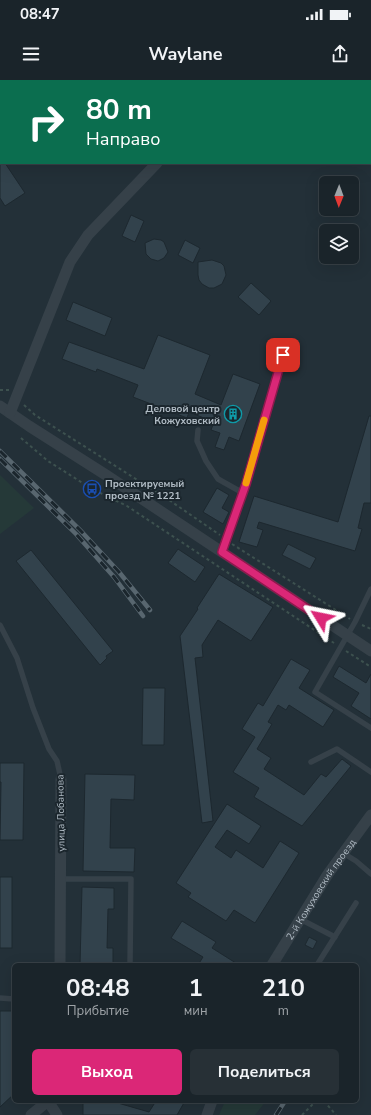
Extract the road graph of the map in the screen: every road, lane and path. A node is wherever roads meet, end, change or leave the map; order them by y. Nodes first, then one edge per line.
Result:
1 (156, 164) edge
2 (283, 355) dead end
3 (24, 401) dead end
4 (0, 406) edge
5 (10, 413) junction
6 (198, 430) dead end
7 (21, 438) dead end
8 (243, 493) junction
9 (227, 540) junction
10 (222, 552) junction
11 (371, 589) edge
12 (355, 622) junction
13 (0, 625) edge
14 (371, 629) edge
15 (347, 636) junction
16 (341, 648) junction
17 (371, 651) edge
18 (371, 667) edge
19 (371, 728) edge
20 (311, 762) dead end
21 (371, 772) edge
22 (61, 779) joint
23 (371, 815) edge
24 (342, 853) junction
25 (371, 874) edge
26 (60, 879) junction
27 (356, 903) dead end
28 (300, 919) junction
29 (335, 936) junction
30 (60, 963) edge
31 (130, 963) edge
32 (273, 963) edge
33 (318, 963) edge
34 (0, 998) edge
35 (12, 999) edge
36 (46, 1103) edge
37 (49, 1103) edge
38 (211, 1103) edge
39 (314, 1103) edge
40 (326, 1103) edge
41 (31, 1115) edge
42 (57, 1115) edge
43 (207, 1115) edge
44 (302, 1115) edge
45 (336, 1115) edge

1 - 5 street
2 - 8 lane
3 - 9 path
4 - 5 street
5 - 10 street
6 - 8 lane
7 - 16 path
8 - 9 lane
9 - 10 lane
9 - 12 path
10 - 15 street
11 - 12 lane
12 - 14 path
12 - 15 lane
13 - 22 lane, улица Лобанова
15 - 16 lane
15 - 17 street
16 - 18 path
16 - 19 lane
20 - 21 lane
22 - 26 street, улица Лобанова
23 - 24 street, 2-й Кожуховский проезд
24 - 25 lane
24 - 28 street, 2-й Кожуховский проезд
26 - 30 street, улица Лобанова
26 - 31 lane
27 - 29 lane
28 - 29 lane
28 - 32 street, 2-й Кожуховский проезд
29 - 33 lane
34 - 35 lane
36 - 41 street
37 - 42 street
38 - 43 street
39 - 44 path
40 - 45 path

